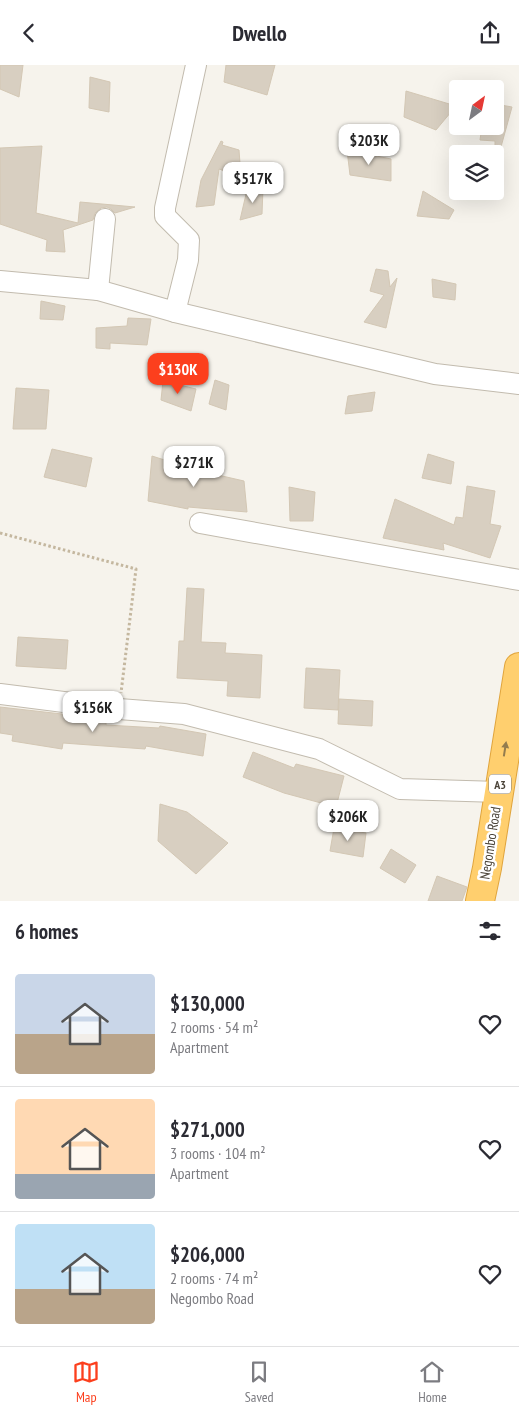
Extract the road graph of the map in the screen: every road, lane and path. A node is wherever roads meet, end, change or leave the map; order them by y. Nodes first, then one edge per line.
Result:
1 (196, 65) edge
2 (105, 219) dead end
3 (0, 281) edge
4 (98, 290) junction
5 (175, 312) junction
6 (519, 384) edge
7 (200, 523) dead end
8 (0, 533) edge
9 (519, 579) edge
10 (519, 667) edge
11 (0, 694) edge
12 (120, 709) junction
13 (509, 789) edge
14 (480, 901) edge
15 (500, 901) edge

1 - 5 street
2 - 4 street
3 - 4 street
4 - 5 street
5 - 6 street
7 - 9 street
8 - 12 path
13 -> 10 highway, Negombo Road / A3
11 - 12 street
12 - 13 street
13 - 14 highway, Negombo Road / A3
13 - 15 highway, Negombo Road / A3

